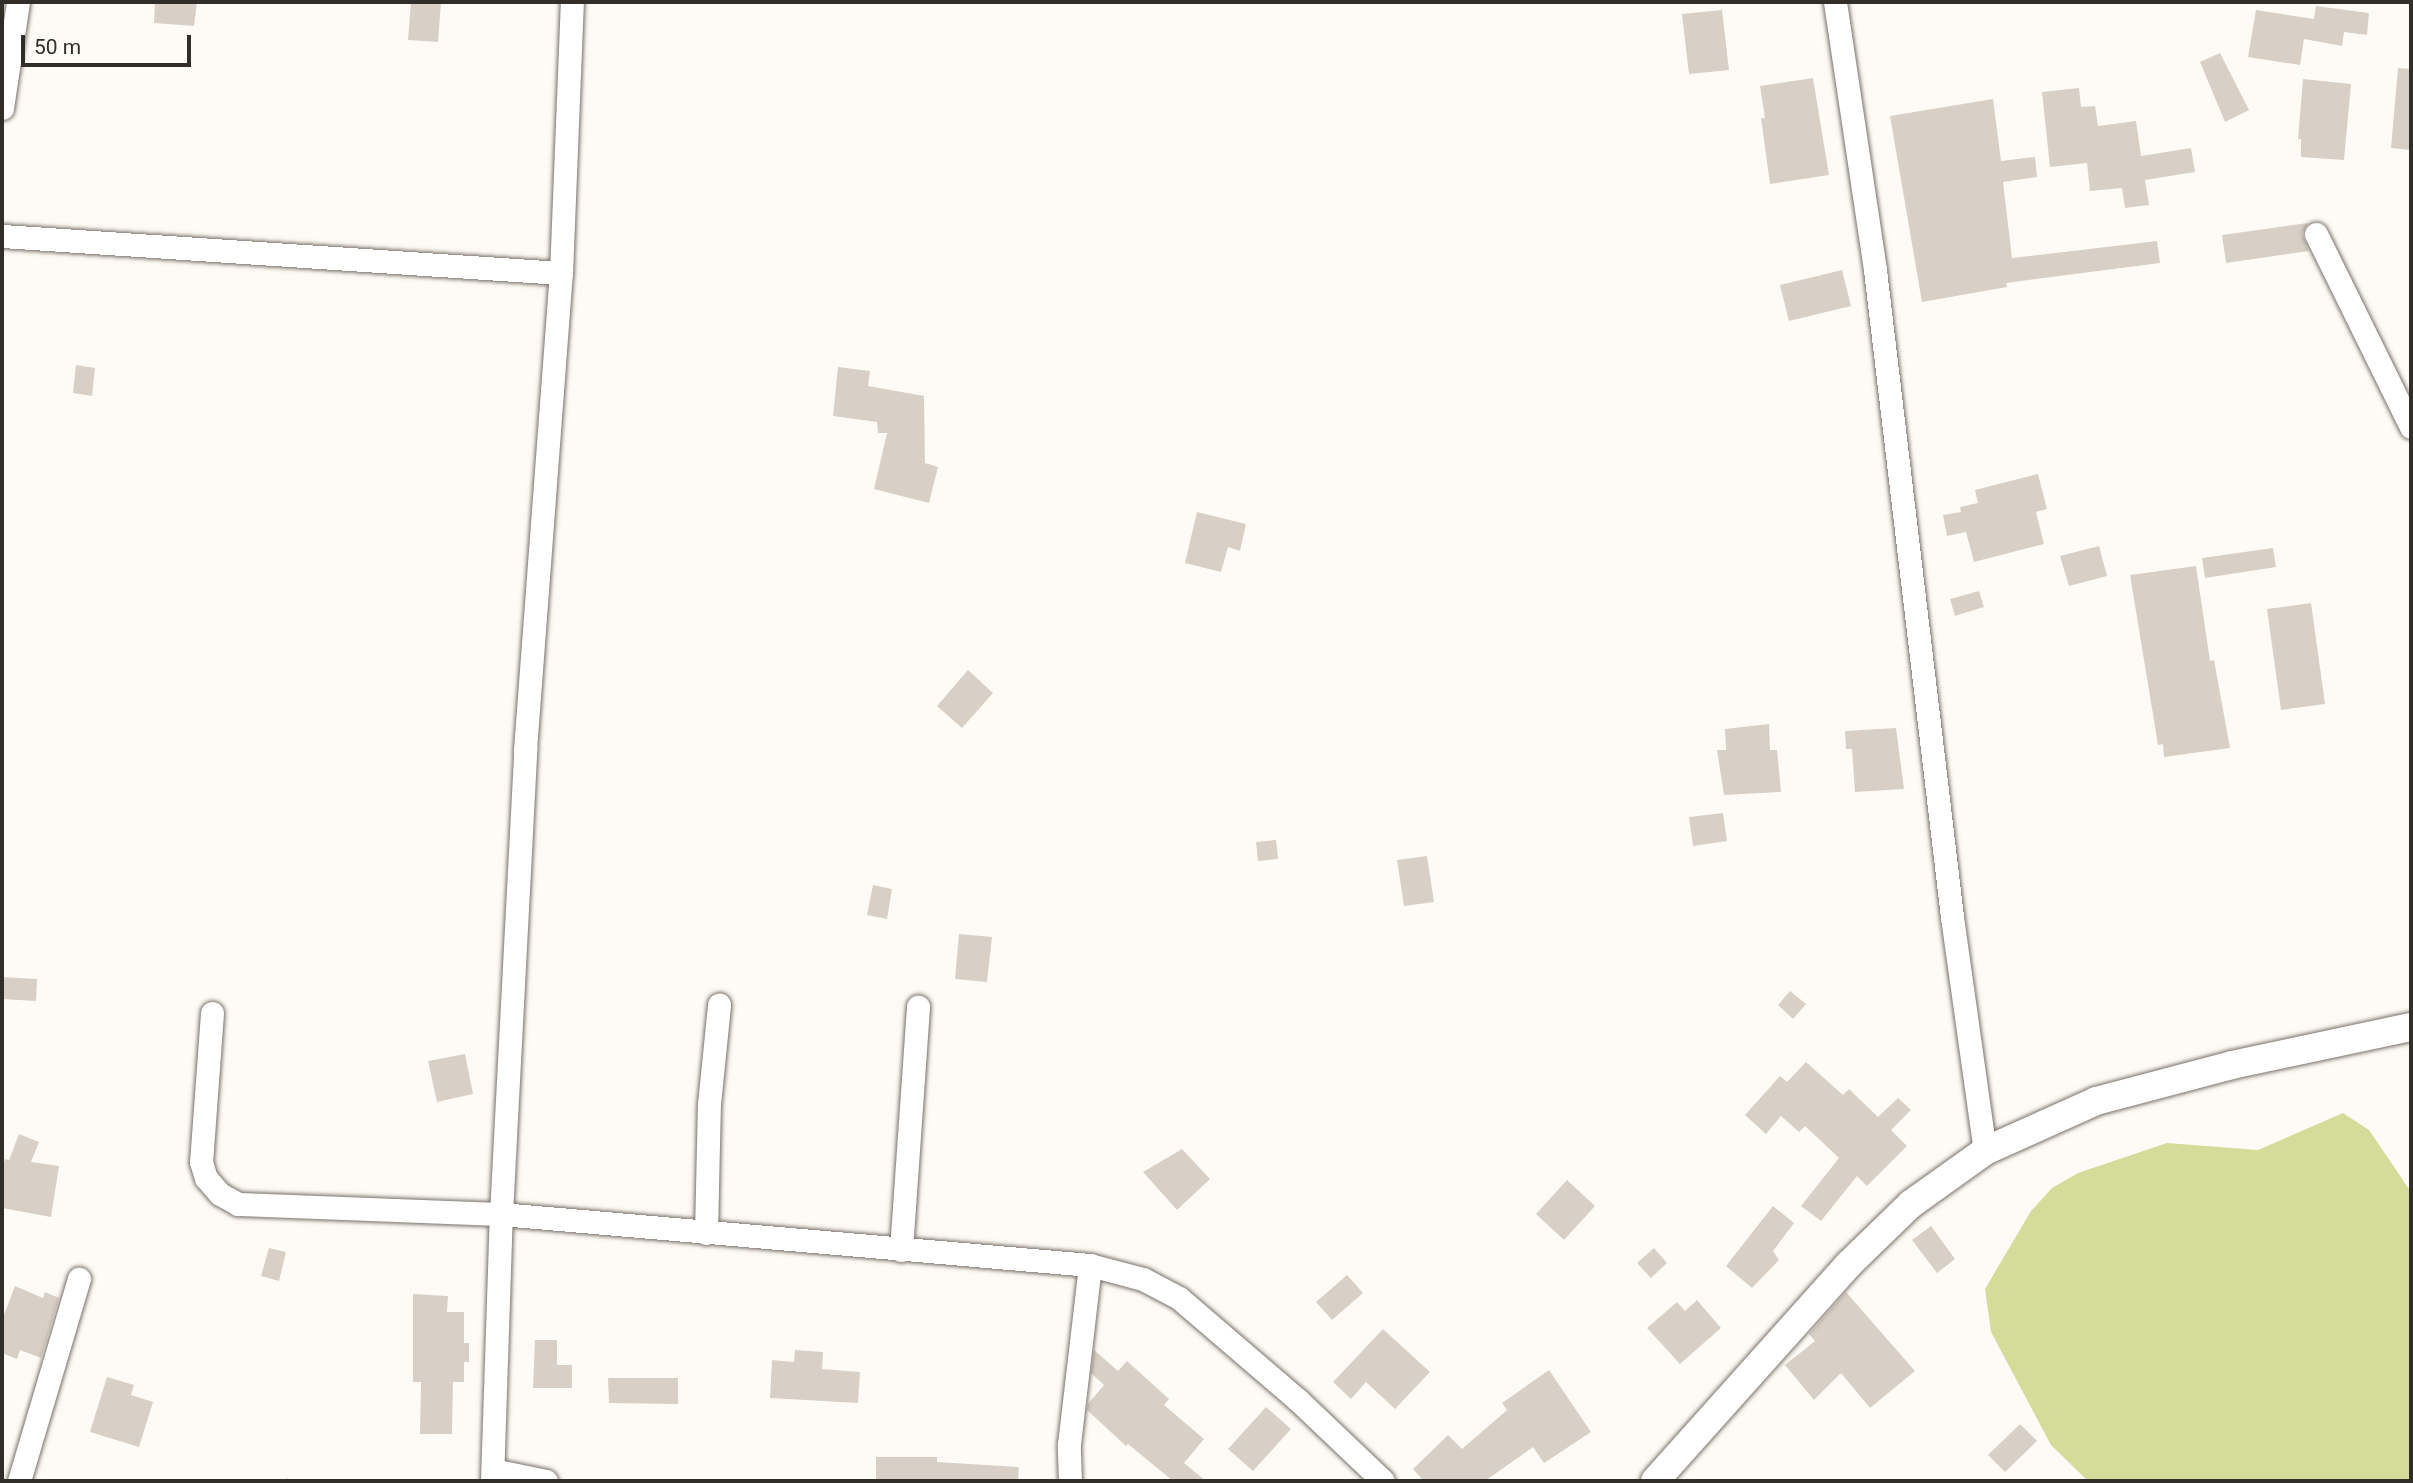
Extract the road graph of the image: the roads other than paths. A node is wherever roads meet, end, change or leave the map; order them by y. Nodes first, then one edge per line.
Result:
1 (18, 2) edge
2 (572, 2) edge
3 (1835, 2) edge
4 (2, 108) edge
5 (2316, 234) dead end
6 (2, 236) edge
7 (561, 273) junction
8 (2411, 426) edge
9 (719, 1006) dead end
10 (918, 1007) dead end
11 (212, 1013) dead end
12 (2411, 1027) edge
13 (1986, 1151) junction
14 (501, 1214) junction
15 (706, 1233) junction
16 (901, 1250) junction
17 (1090, 1265) junction
18 (79, 1279) dead end
19 (492, 1476) edge
20 (19, 1481) edge
21 (546, 1481) edge
22 (1070, 1481) edge
23 (1383, 1481) edge
24 (1655, 1481) edge

1 - 4 street
2 - 7 street
3 - 13 street
5 - 8 street
6 - 7 street
7 - 14 street
9 - 15 street
10 - 16 street
11 - 14 street
12 - 13 main road
13 - 24 main road
14 - 15 street
14 - 19 street
15 - 16 street
16 - 17 street
17 - 22 street
17 - 23 street
18 - 20 street
19 - 21 street

